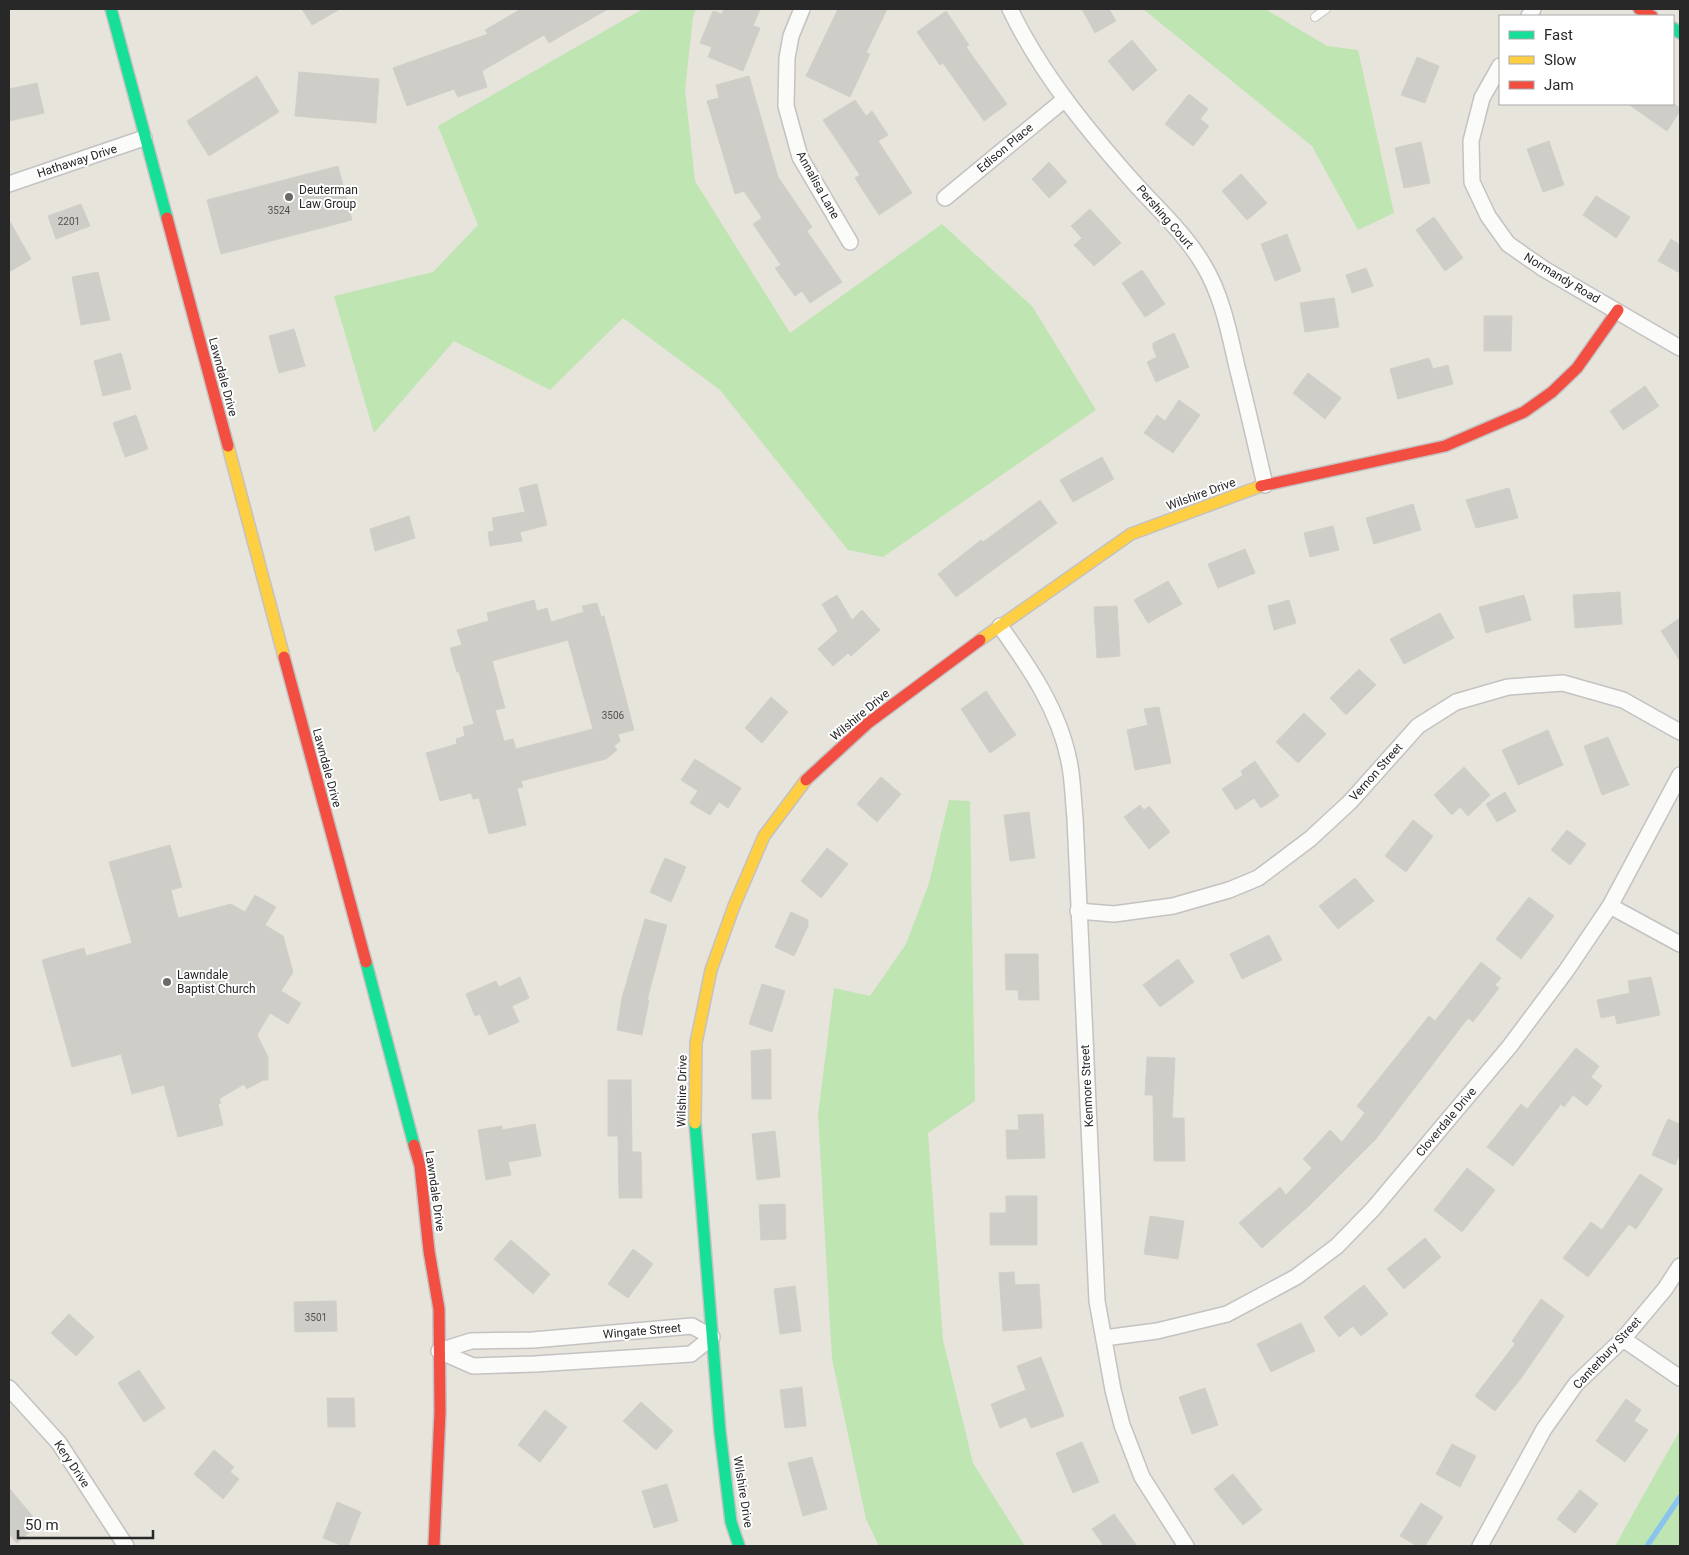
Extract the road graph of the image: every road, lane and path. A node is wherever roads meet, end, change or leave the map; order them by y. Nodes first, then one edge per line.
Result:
1 (111, 9) edge
2 (802, 9) edge
3 (1010, 9) edge
4 (1326, 9) edge
5 (1639, 9) edge
6 (1650, 15) edge
7 (1315, 17) dead end
8 (1499, 68) edge
9 (1065, 99) junction
10 (144, 138) junction
11 (9, 184) edge
12 (945, 198) dead end
13 (850, 242) dead end
14 (1618, 310) junction
15 (1680, 348) edge
16 (1266, 485) junction
17 (1000, 626) junction
18 (1680, 732) edge
19 (1680, 775) edge
20 (1610, 906) junction
21 (1078, 911) junction
22 (1680, 944) edge
23 (1680, 1266) edge
24 (712, 1337) junction
25 (1104, 1338) junction
26 (1623, 1339) junction
27 (439, 1351) junction
28 (1680, 1378) edge
29 (9, 1388) edge
30 (126, 1546) edge
31 (434, 1546) edge
32 (739, 1546) edge
33 (1186, 1546) edge
34 (1480, 1546) edge

1 - 10 street, Lawndale Drive
2 - 13 street, Annalisa Lane
3 - 9 street, Pershing Court
4 - 7 lane
5 - 6 street
8 - 14 street, Normandy Road
9 - 12 street, Edison Place
9 - 16 street, Pershing Court
10 - 11 street, Hathaway Drive
10 - 27 street, Lawndale Drive
14 - 15 street, Normandy Road
14 - 16 street, Wilshire Drive
16 - 17 street, Wilshire Drive
17 - 21 street, Kenmore Street
17 - 24 street, Wilshire Drive
18 - 21 street, Vernon Street
19 - 20 street, Cloverdale Drive
20 - 22 street
20 - 25 street, Cloverdale Drive
21 - 25 street, Kenmore Street
23 - 26 street, Canterbury Street
24 - 27 street, Wingate Street
24 - 27 street, Wingate Street
24 - 32 street, Wilshire Drive
25 - 33 street, Kenmore Street
26 - 28 street
26 - 34 street, Canterbury Street
27 - 31 street, Lawndale Drive
29 - 30 street, Kery Drive

